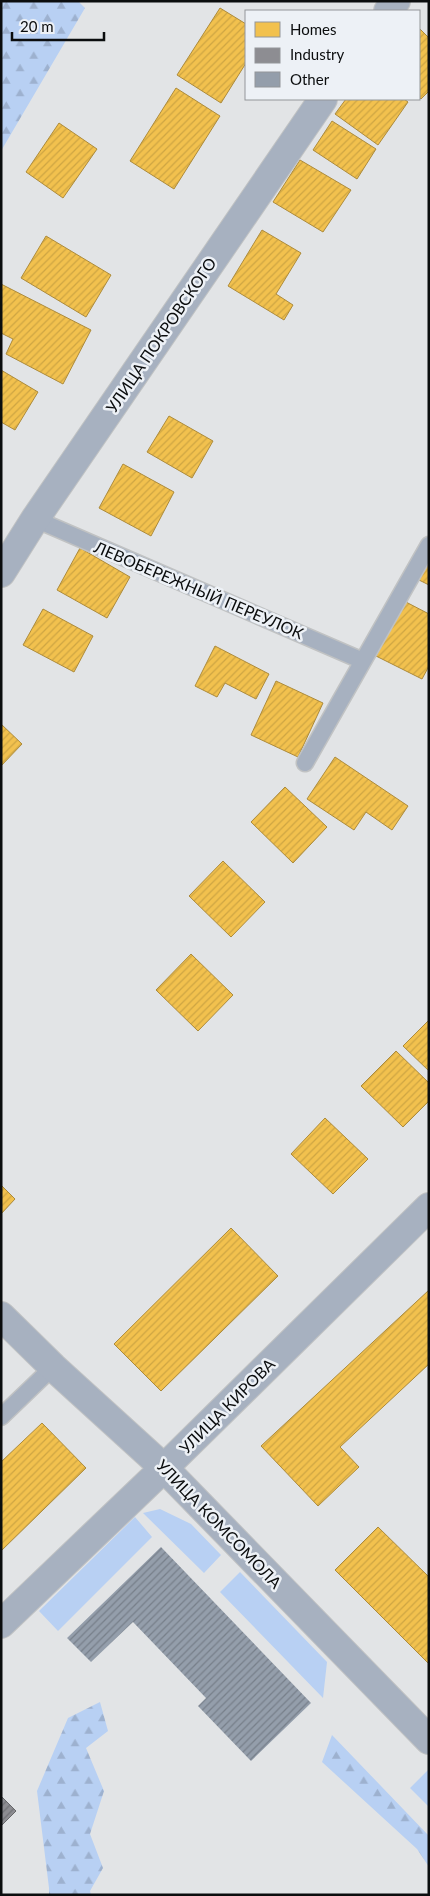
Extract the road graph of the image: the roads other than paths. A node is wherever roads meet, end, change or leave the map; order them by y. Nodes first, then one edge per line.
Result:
1 (322, 100) edge
2 (35, 519) junction
3 (429, 545) edge
4 (1, 573) edge
5 (363, 661) junction
6 (305, 763) dead end
7 (429, 1207) edge
8 (1, 1316) edge
9 (53, 1367) junction
10 (1, 1417) edge
11 (164, 1468) junction
12 (1, 1624) edge
13 (429, 1740) edge

1 - 2 street, УЛИЦА ПОКРОВСКОГО
2 - 4 street, УЛИЦА ПОКРОВСКОГО
2 - 5 lane, ЛЕВОБЕРЕЖНЫЙ ПЕРЕУЛОК
3 - 5 lane
5 - 6 lane
7 - 11 street, УЛИЦА КИРОВА
8 - 9 street, УЛИЦА КОМСОМОЛА
9 - 10 lane
9 - 11 street, УЛИЦА КОМСОМОЛА
11 - 12 street, УЛИЦА КИРОВА
11 - 13 street, УЛИЦА КОМСОМОЛА

